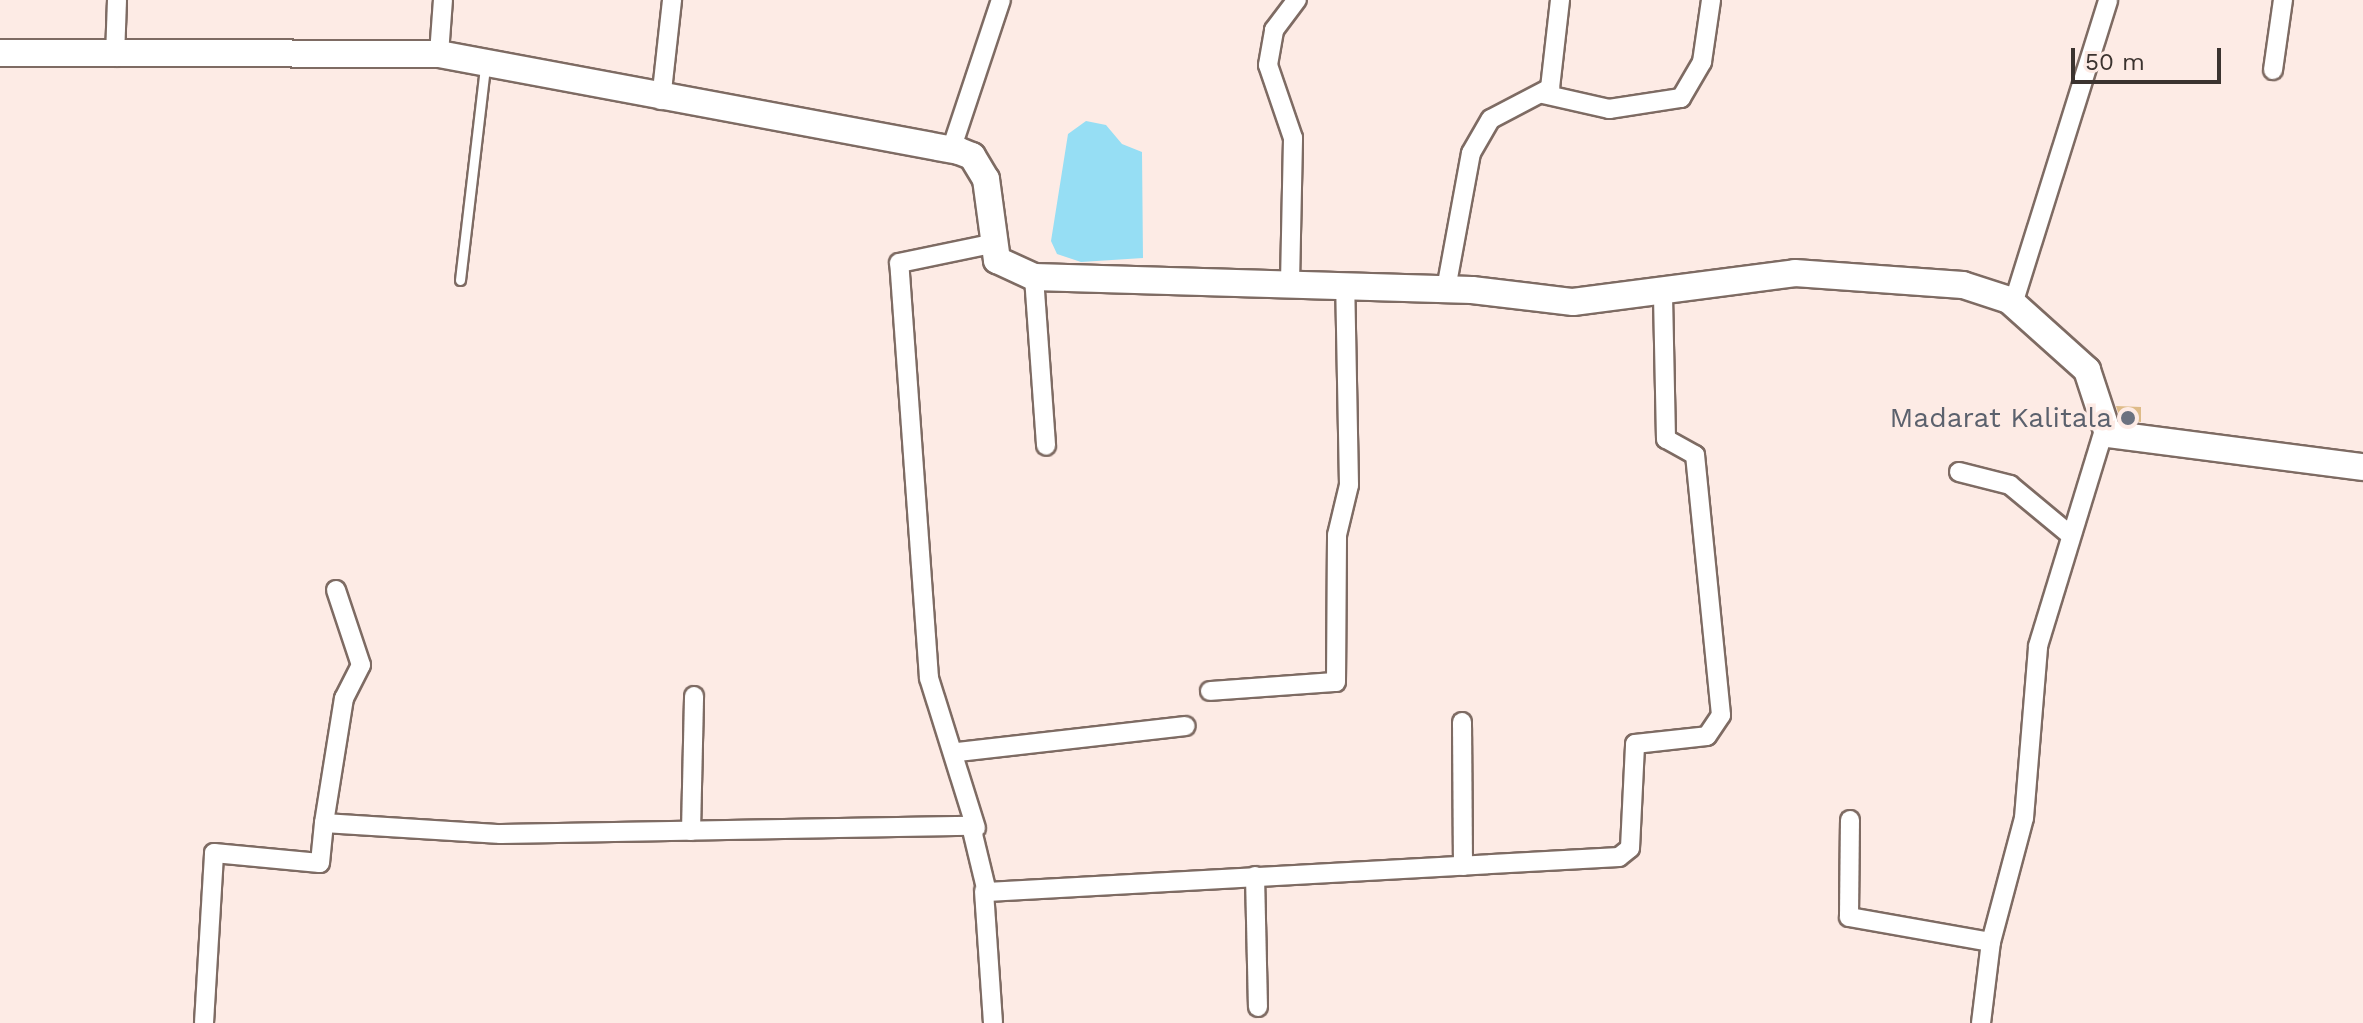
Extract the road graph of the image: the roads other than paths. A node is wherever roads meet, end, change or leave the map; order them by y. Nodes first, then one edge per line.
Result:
1 (117, 0) edge
2 (443, 0) edge
3 (672, 0) edge
4 (1001, 0) edge
5 (1297, 0) edge
6 (1560, 0) edge
7 (1711, 0) edge
8 (2108, 0) edge
9 (2283, 0) edge
10 (0, 53) edge
11 (439, 54) junction
12 (115, 57) junction
13 (485, 66) junction
14 (2273, 70) dead end
15 (1543, 94) junction
16 (661, 100) junction
17 (951, 150) junction
18 (991, 244) junction
19 (1034, 277) junction
20 (460, 280) dead end
21 (1290, 283) junction
22 (1345, 284) junction
23 (1446, 289) junction
24 (1663, 294) junction
25 (2013, 304) junction
26 (2104, 430) junction
27 (1046, 446) dead end
28 (2363, 467) edge
29 (1959, 472) dead end
30 (2069, 534) junction
31 (336, 590) dead end
32 (1210, 691) dead end
33 (694, 696) dead end
34 (1462, 722) dead end
35 (1186, 726) dead end
36 (958, 752) junction
37 (1850, 820) dead end
38 (324, 823) junction
39 (976, 828) junction
40 (691, 831) junction
41 (1463, 866) junction
42 (1255, 876) junction
43 (984, 891) junction
44 (1991, 942) junction
45 (1258, 1007) dead end
46 (204, 1023) edge
47 (993, 1023) edge
48 (1981, 1023) edge

1 - 12 street
2 - 11 street
3 - 16 street
4 - 17 street
5 - 21 street
6 - 15 street
7 - 15 street
8 - 25 street
9 - 14 street
10 - 12 main road
11 - 12 main road
11 - 13 main road
13 - 16 main road
13 - 20 lane
15 - 23 street
16 - 17 main road
17 - 18 main road
18 - 19 main road
18 - 36 street
19 - 21 main road
19 - 27 street
21 - 22 main road
22 - 23 main road
22 - 32 street
23 - 24 main road
24 - 25 main road
24 - 41 street
25 - 26 main road
26 - 28 main road
26 - 30 street
29 - 30 street
30 - 44 street
31 - 38 street
33 - 40 street
34 - 41 street
35 - 36 street
36 - 39 street
37 - 44 street
38 - 40 street
38 - 46 street
39 - 40 street
39 - 43 street
41 - 42 street
42 - 43 street
42 - 45 street
43 - 47 street
44 - 48 street

